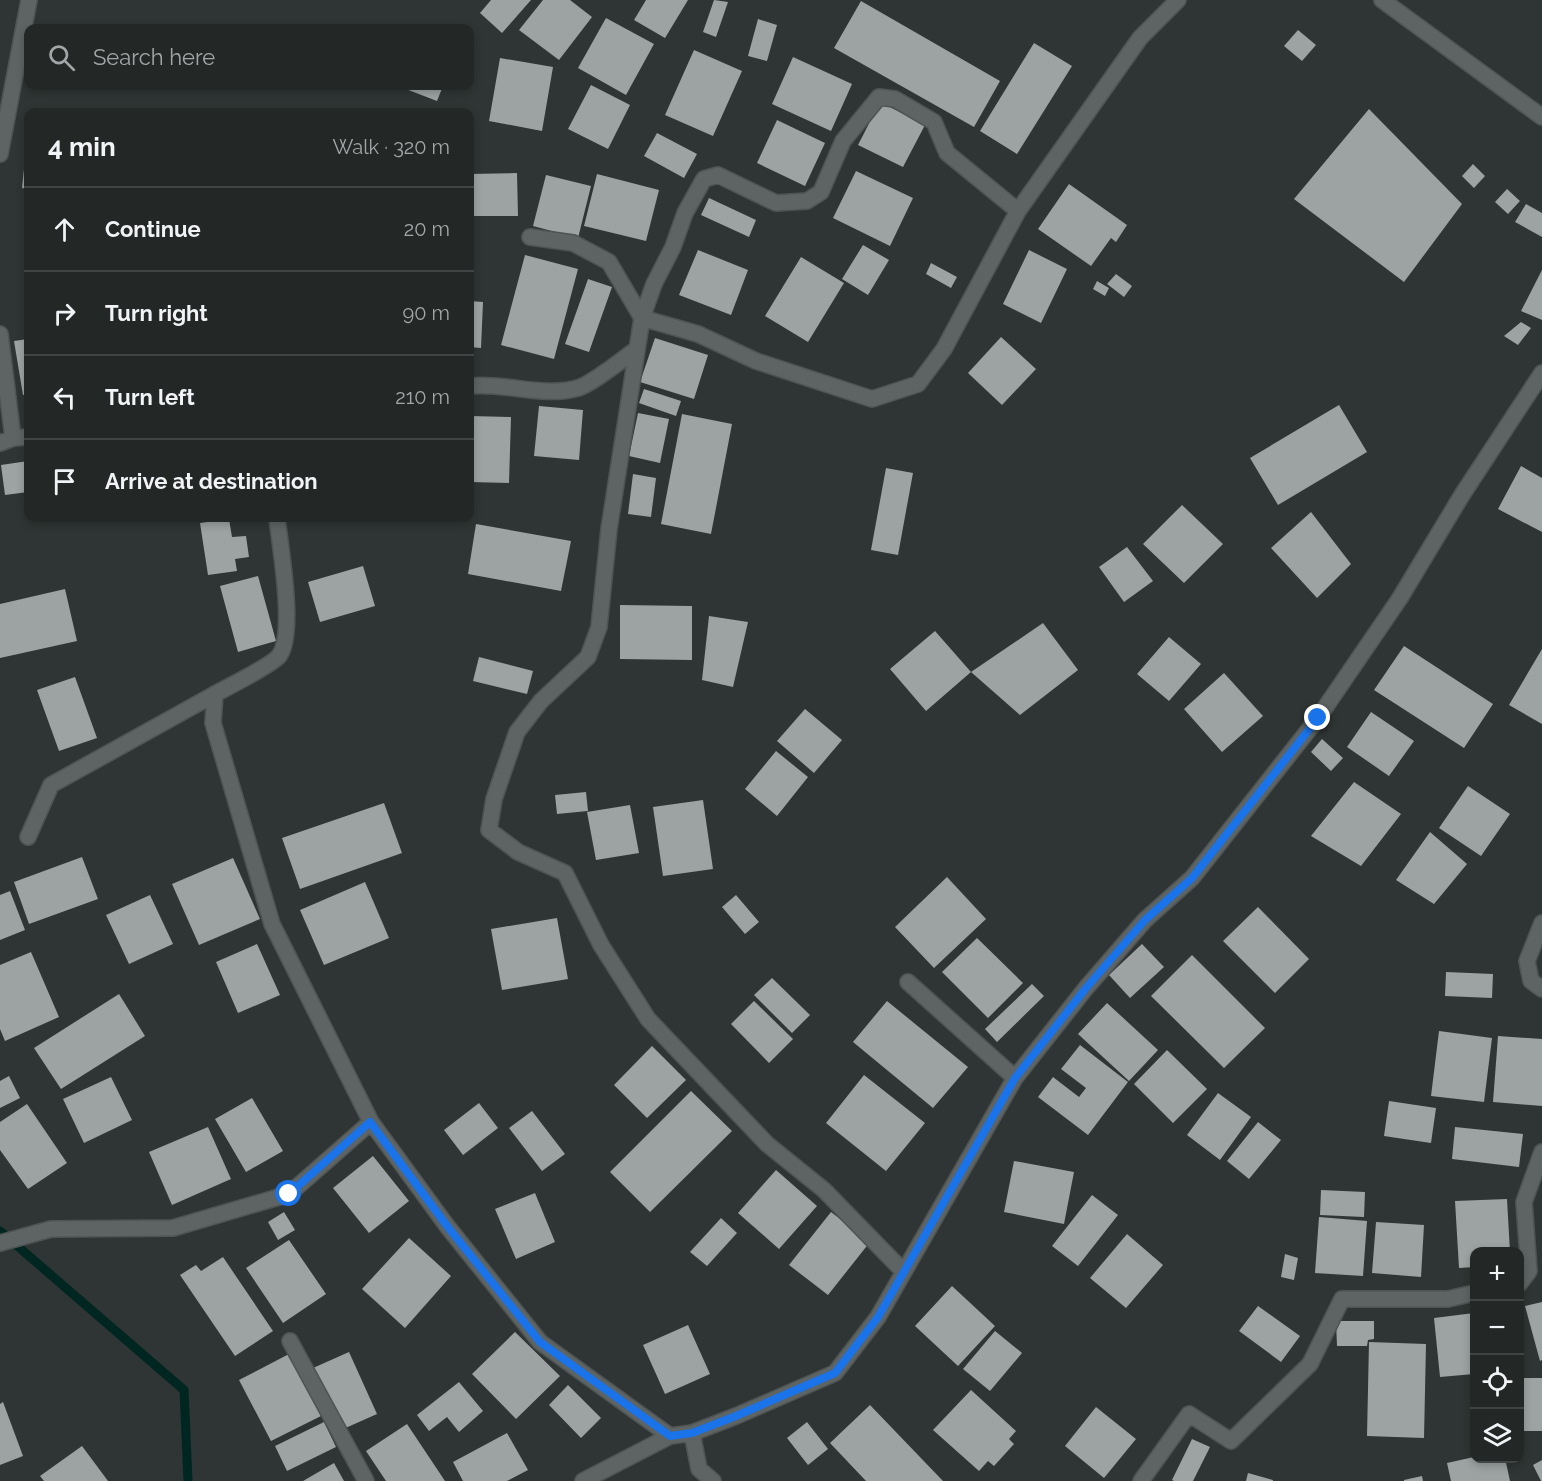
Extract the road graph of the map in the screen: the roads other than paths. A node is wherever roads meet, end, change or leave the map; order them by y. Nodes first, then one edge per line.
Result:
1 (29, 0) edge
2 (1178, 0) edge
3 (1382, 0) edge
4 (24, 24) edge
5 (24, 27) edge
6 (1542, 117) edge
7 (0, 154) edge
8 (1018, 211) junction
9 (530, 237) dead end
10 (642, 318) junction
11 (0, 334) edge
12 (637, 349) junction
13 (1542, 372) edge
14 (474, 386) edge
15 (14, 439) edge
16 (277, 522) edge
17 (215, 694) junction
18 (28, 837) dead end
19 (1542, 923) edge
20 (908, 982) dead end
21 (1542, 989) edge
22 (1015, 1078) junction
23 (370, 1122) junction
24 (1542, 1152) edge
25 (0, 1243) edge
26 (902, 1270) junction
27 (1524, 1278) edge
28 (1470, 1294) edge
29 (290, 1341) dead end
30 (692, 1433) junction
31 (670, 1436) junction
32 (366, 1481) edge
33 (583, 1481) edge
34 (713, 1481) edge
35 (1141, 1481) edge

1 - 4 street
2 - 8 street
3 - 6 street
5 - 7 street
8 - 10 street
8 - 10 street
9 - 10 street
10 - 12 street
11 - 15 street
12 - 14 street
12 - 26 street
13 - 22 street
16 - 17 street
17 - 18 street
17 - 23 street
19 - 21 street
20 - 22 street
22 - 26 street
23 - 25 street
23 - 31 street
24 - 27 street
26 - 30 street
28 - 35 street
29 - 32 street
30 - 31 street
30 - 34 street
31 - 33 street

